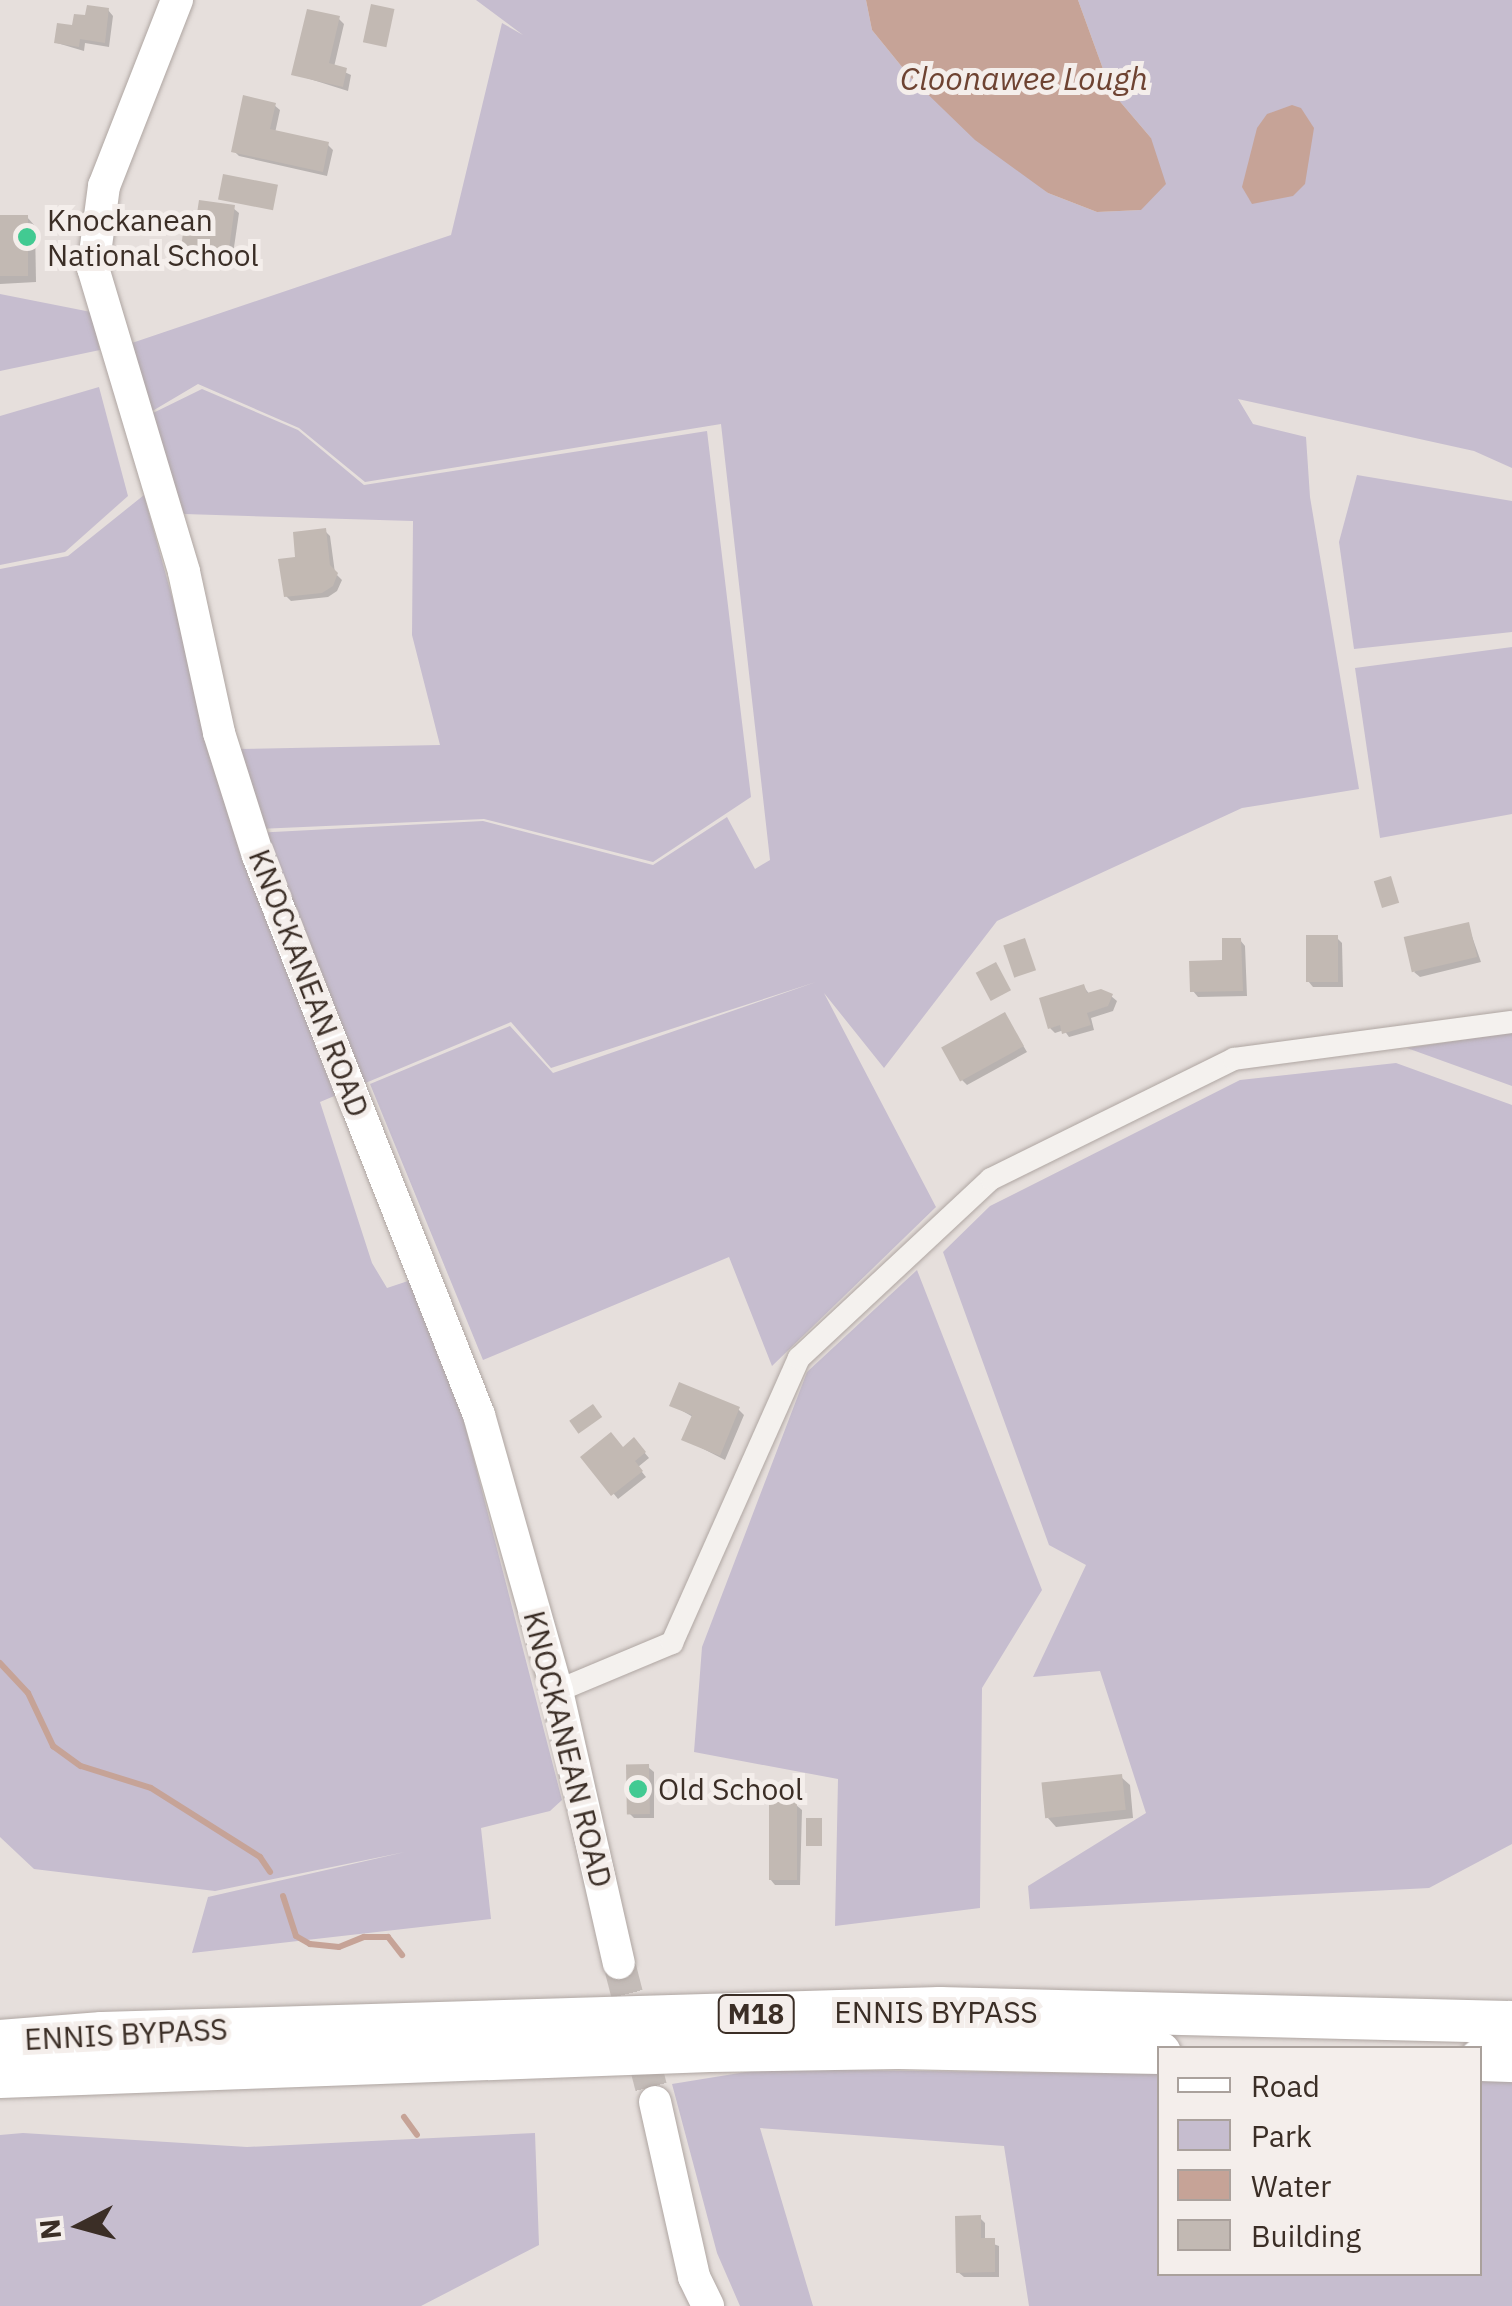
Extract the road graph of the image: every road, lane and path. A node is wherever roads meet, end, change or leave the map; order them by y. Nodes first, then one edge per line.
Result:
1 (177, 0) edge
2 (1512, 1022) edge
3 (556, 1691) junction
4 (620, 1963) tunnel mouth
5 (1512, 2022) edge
6 (0, 2041) edge
7 (1157, 2054) edge
8 (1482, 2060) edge
9 (1512, 2061) edge
10 (0, 2077) edge
11 (655, 2102) tunnel mouth
12 (708, 2306) edge

1 - 3 street, KNOCKANEAN ROAD
2 - 3 street
3 - 4 street, KNOCKANEAN ROAD
5 - 6 highway, ENNIS BYPASS / M18
7 - 10 highway, ENNIS BYPASS / M18
8 - 9 highway
11 - 12 street

